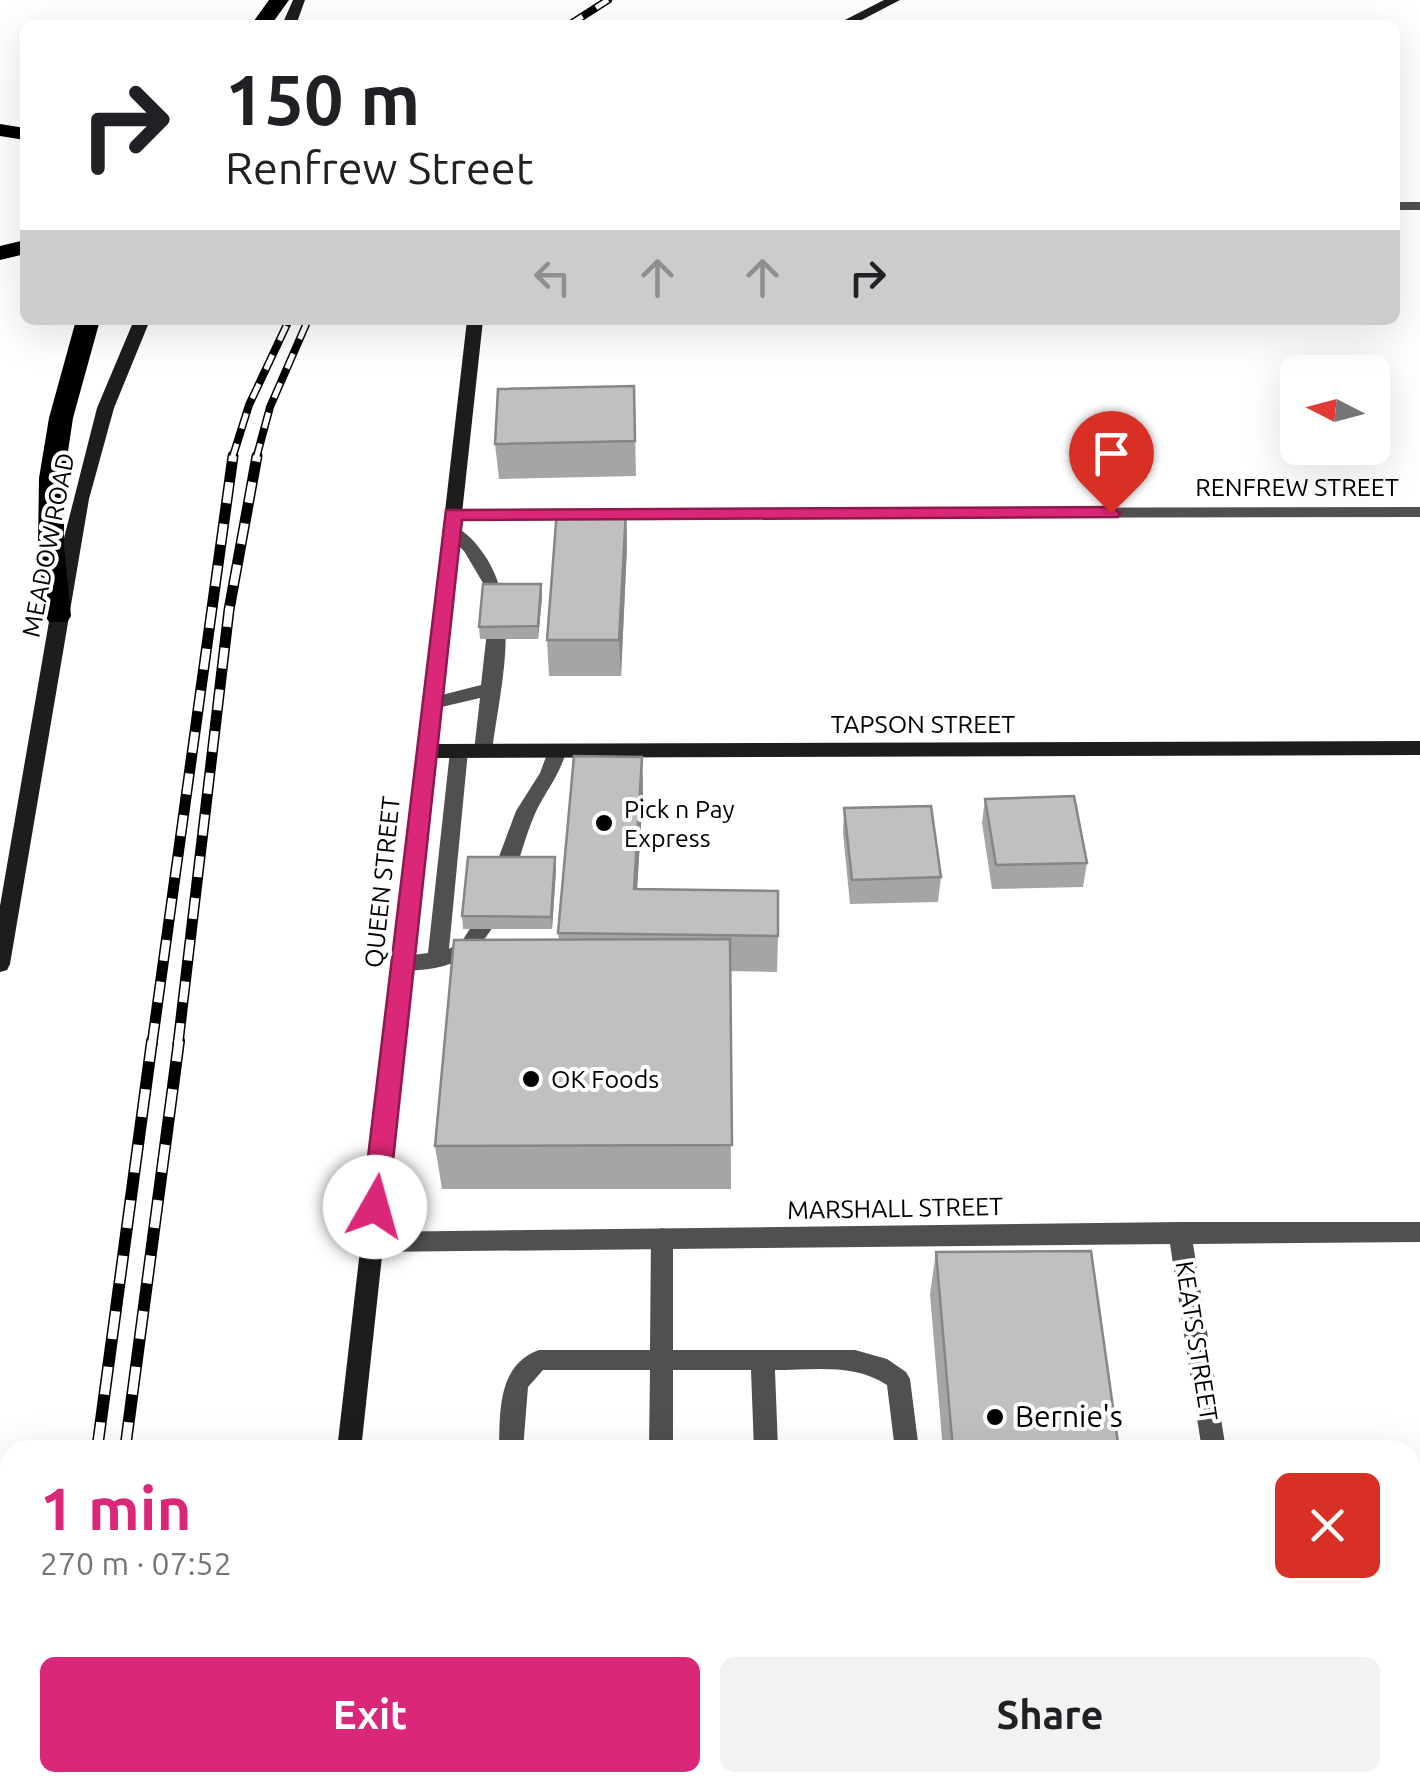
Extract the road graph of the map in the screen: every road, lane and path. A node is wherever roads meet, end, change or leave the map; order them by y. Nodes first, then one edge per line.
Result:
1 (894, 0) edge
2 (852, 20) edge
3 (87, 325) edge
4 (140, 325) edge
5 (474, 325) edge
6 (1420, 512) edge
7 (452, 522) junction
8 (58, 616) junction
9 (490, 688) junction
10 (433, 703) junction
11 (1420, 748) edge
12 (483, 750) junction
13 (556, 750) junction
14 (427, 751) junction
15 (459, 751) junction
16 (438, 960) junction
17 (403, 963) junction
18 (0, 964) edge
19 (1180, 1232) junction
20 (1420, 1232) edge
21 (662, 1238) junction
22 (371, 1242) junction
23 (662, 1360) junction
24 (763, 1360) junction
25 (349, 1440) edge
26 (511, 1440) edge
27 (661, 1440) edge
28 (766, 1440) edge
29 (906, 1440) edge
30 (1212, 1440) edge

1 - 2 main road
3 - 8 highway
4 - 8 main road, MEADOW ROAD
5 - 7 main road, QUEEN STREET
6 - 7 street, RENFREW STREET
7 - 9 street
7 - 10 main road, QUEEN STREET
8 - 18 main road, MEADOW ROAD
9 - 10 street
9 - 12 street
10 - 14 main road, QUEEN STREET
11 - 13 main road, TAPSON STREET
12 - 13 main road, TAPSON STREET
12 - 15 main road, TAPSON STREET
13 - 16 street
14 - 15 main road, TAPSON STREET
14 - 17 main road, QUEEN STREET
15 - 16 street
16 - 17 street
17 - 22 main road, QUEEN STREET
19 - 20 street, MARSHALL STREET
19 - 21 street, MARSHALL STREET
19 - 30 street, KEATS STREET
21 - 22 street, MARSHALL STREET
21 - 23 street
22 - 25 main road, QUEEN STREET
23 - 24 street
23 - 26 street
23 - 27 street
24 - 28 street
24 - 29 street

